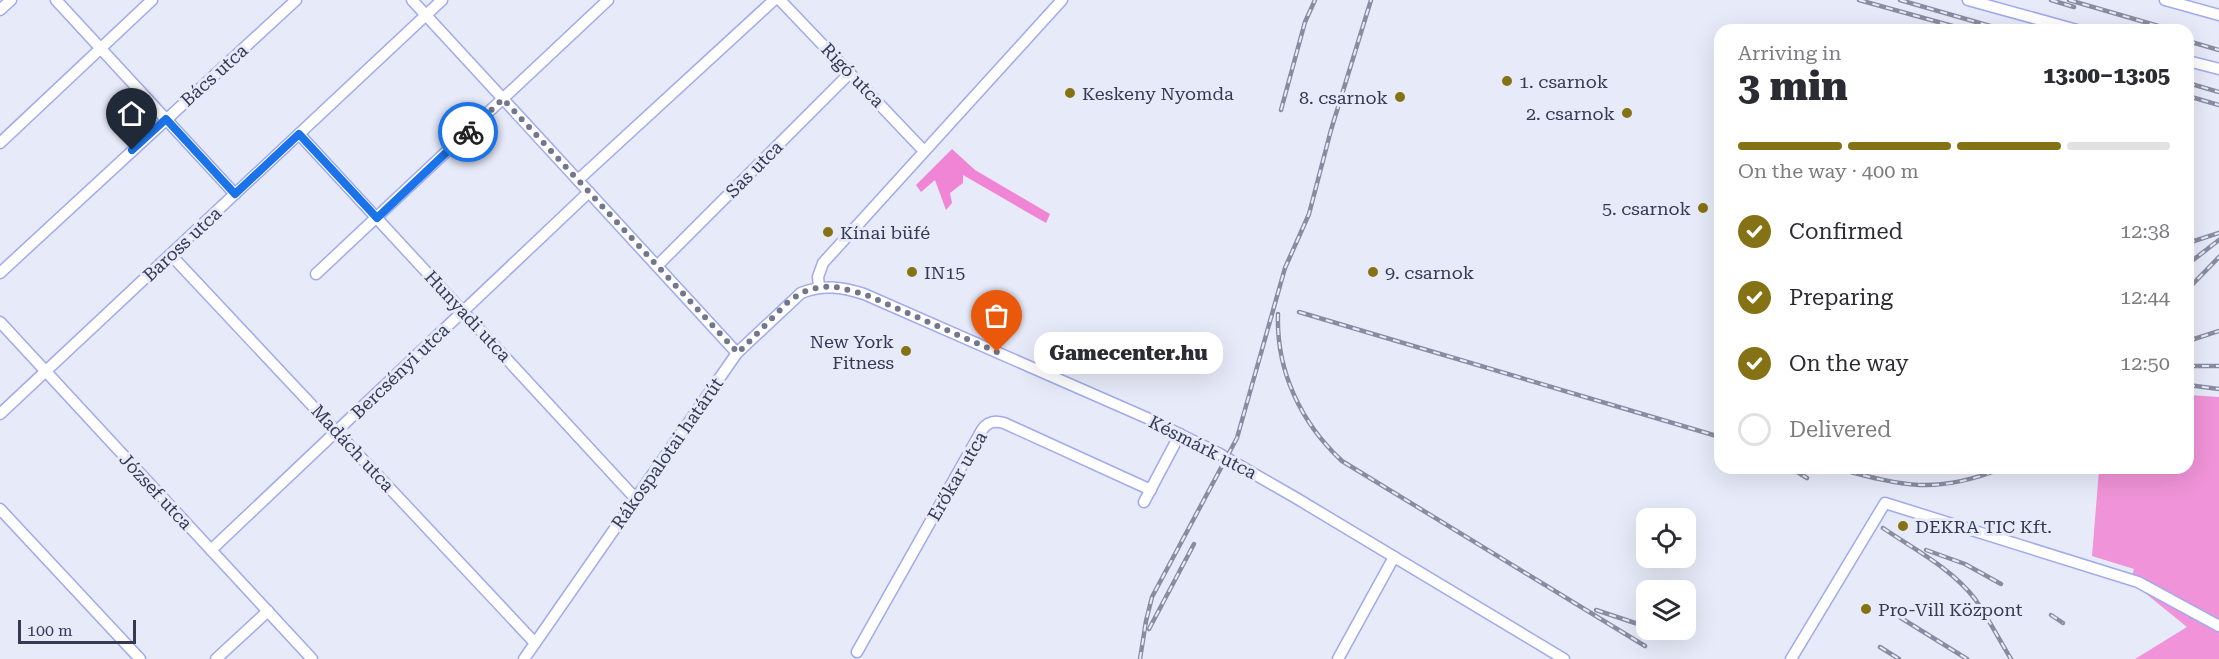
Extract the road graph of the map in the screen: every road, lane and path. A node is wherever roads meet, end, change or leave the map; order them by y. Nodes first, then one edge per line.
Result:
1 (11, 0) edge
2 (56, 0) edge
3 (152, 0) edge
4 (296, 0) edge
5 (412, 0) edge
6 (442, 0) edge
7 (608, 0) edge
8 (774, 0) edge
9 (780, 0) edge
10 (1062, 0) edge
11 (1968, 0) edge
12 (2164, 0) edge
13 (0, 10) edge
14 (426, 15) junction
15 (2219, 15) edge
16 (2055, 24) edge
17 (100, 48) junction
18 (2194, 63) edge
19 (2219, 69) edge
20 (850, 73) junction
21 (503, 99) junction
22 (166, 119) junction
23 (299, 134) junction
24 (0, 142) edge
25 (924, 151) junction
26 (578, 180) junction
27 (589, 192) junction
28 (235, 194) junction
29 (377, 218) junction
30 (171, 255) junction
31 (657, 266) junction
32 (0, 273) edge
33 (316, 274) dead end
34 (819, 287) junction
35 (462, 311) junction
36 (0, 322) edge
37 (738, 353) junction
38 (46, 372) junction
39 (0, 414) edge
40 (337, 430) junction
41 (1180, 434) junction
42 (1151, 490) junction
43 (636, 499) junction
44 (1144, 502) dead end
45 (0, 509) edge
46 (211, 550) junction
47 (1395, 557) junction
48 (268, 611) junction
49 (2219, 626) edge
50 (535, 643) junction
51 (857, 652) dead end
52 (140, 659) edge
53 (216, 659) edge
54 (312, 659) edge
55 (524, 659) edge
56 (1338, 659) edge
57 (1564, 659) edge
58 (1791, 659) edge

1 - 13 street
2 - 17 street
3 - 17 street
4 - 22 street, Bács utca
5 - 14 street
6 - 14 street, Baross utca
7 - 21 street
8 - 26 street
9 - 20 street, Rigó utca
10 - 25 street
11 - 16 street
12 - 15 street
14 - 21 street
14 - 23 street, Baross utca
17 - 22 street
17 - 24 street
18 - 19 street
20 - 25 street, Rigó utca
20 - 31 street, Sas utca
21 - 26 street
21 - 29 street
22 - 28 street
22 - 32 street, Bács utca
23 - 28 street, Baross utca
23 - 29 street, Hunyadi utca
25 - 34 street
26 - 27 street
27 - 31 street
27 - 35 street, Bercsényi utca
28 - 30 street, Baross utca
29 - 33 street
29 - 35 street, Hunyadi utca
30 - 38 street, Baross utca
30 - 40 street, Madách utca
31 - 37 street
34 - 37 street, Rákospalotai határút
34 - 41 street, Késmárk utca
35 - 40 street, Bercsényi utca
35 - 43 street, Hunyadi utca
36 - 38 street, József utca
37 - 43 street, Rákospalotai határút
38 - 39 street, Baross utca
38 - 46 street, József utca
40 - 46 street, Bercsényi utca
40 - 50 street, Madách utca
41 - 42 street
41 - 47 street, Késmárk utca
42 - 44 street
42 - 51 street, Erőkar utca
43 - 50 street, Rákospalotai határút
45 - 52 street
46 - 48 street, József utca
47 - 56 street
47 - 57 street, Késmárk utca
48 - 53 street
48 - 54 street, József utca
49 - 58 street
50 - 55 street, Rákospalotai határút

